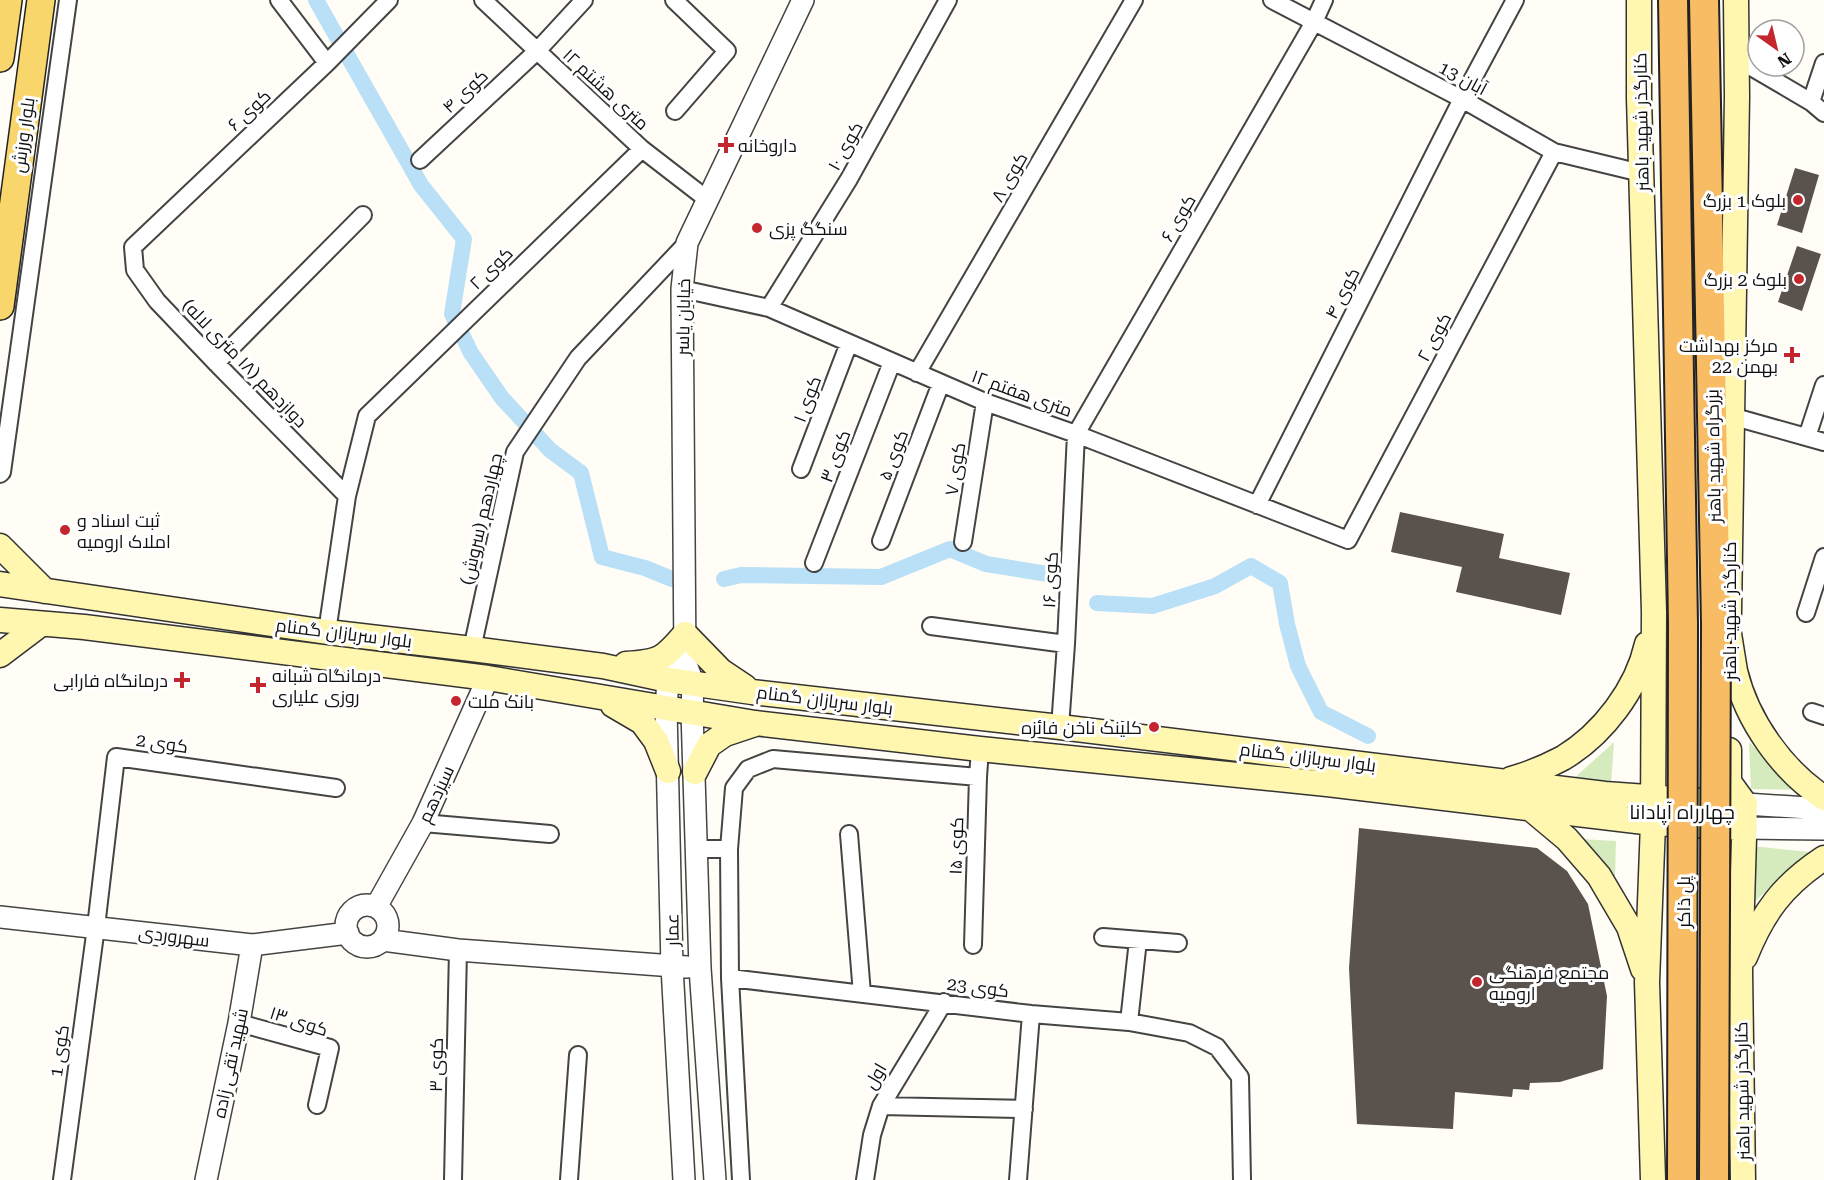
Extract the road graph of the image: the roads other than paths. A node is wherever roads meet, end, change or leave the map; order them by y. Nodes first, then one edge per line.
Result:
1 (8, 0) edge
2 (41, 0) edge
3 (68, 0) edge
4 (279, 0) edge
5 (389, 0) edge
6 (483, 0) edge
7 (584, 0) edge
8 (674, 0) edge
9 (803, 0) edge
10 (948, 0) edge
11 (1134, 0) edge
12 (1272, 0) edge
13 (1324, 0) edge
14 (1515, 0) edge
15 (1639, 0) edge
16 (1673, 0) edge
17 (1704, 0) edge
18 (1736, 0) edge
19 (1314, 22) junction
20 (537, 51) junction
21 (0, 58) edge
22 (1736, 58) junction
23 (327, 63) junction
24 (1824, 63) edge
25 (1462, 99) junction
26 (1811, 102) junction
27 (675, 111) dead end
28 (1824, 113) edge
29 (642, 149) junction
30 (1554, 152) junction
31 (420, 160) dead end
32 (1641, 173) junction
33 (708, 200) junction
34 (363, 215) dead end
35 (687, 243) junction
36 (133, 247) joint
37 (682, 289) junction
38 (0, 306) edge
39 (769, 308) junction
40 (849, 343) junction
41 (892, 362) junction
42 (216, 363) junction
43 (917, 373) junction
44 (941, 383) junction
45 (1824, 385) edge
46 (985, 402) junction
47 (1731, 416) junction
48 (1076, 434) junction
49 (1807, 437) junction
50 (1824, 442) edge
51 (801, 469) dead end
52 (0, 474) edge
53 (347, 496) junction
54 (1257, 505) junction
55 (1348, 540) joint
56 (881, 541) dead end
57 (963, 542) dead end
58 (0, 546) edge
59 (1824, 557) edge
60 (814, 563) dead end
61 (0, 584) edge
62 (45, 591) junction
63 (88, 598) junction
64 (1654, 612) junction
65 (1806, 614) dead end
66 (0, 620) edge
67 (41, 624) junction
68 (1683, 624) joint
69 (931, 626) dead end
70 (84, 627) junction
71 (1722, 629) junction
72 (327, 632) junction
73 (685, 634) junction
74 (1066, 645) junction
75 (472, 648) junction
76 (0, 655) edge
77 (603, 666) junction
78 (689, 672) junction
79 (489, 678) junction
80 (668, 680) junction
81 (753, 692) junction
82 (598, 696) junction
83 (666, 710) junction
84 (692, 712) junction
85 (755, 723) junction
86 (1060, 727) junction
87 (981, 749) junction
88 (668, 771) junction
89 (695, 772) junction
90 (978, 777) junction
91 (1505, 781) junction
92 (336, 788) dead end
93 (1653, 797) junction
94 (1824, 798) edge
95 (1745, 804) junction
96 (1530, 808) junction
97 (1824, 809) edge
98 (423, 823) junction
99 (1653, 823) junction
100 (1745, 828) junction
101 (1824, 829) edge
102 (550, 834) dead end
103 (849, 834) dead end
104 (697, 849) junction
105 (729, 849) junction
106 (1824, 858) edge
107 (376, 907) junction
108 (0, 917) edge
109 (96, 927) junction
110 (348, 933) junction
111 (1103, 937) dead end
112 (383, 940) junction
113 (1138, 940) junction
114 (1178, 943) dead end
115 (252, 945) junction
116 (973, 945) dead end
117 (458, 950) junction
118 (672, 967) junction
119 (700, 968) junction
120 (1740, 971) junction
121 (730, 978) junction
122 (1647, 982) junction
123 (862, 994) junction
124 (944, 1002) junction
125 (1031, 1014) junction
126 (1129, 1022) junction
127 (240, 1023) junction
128 (578, 1055) dead end
129 (317, 1105) dead end
130 (881, 1106) junction
131 (1024, 1109) junction
132 (62, 1180) edge
133 (206, 1180) edge
134 (453, 1180) edge
135 (569, 1180) edge
136 (684, 1180) edge
137 (715, 1180) edge
138 (741, 1180) edge
139 (865, 1180) edge
140 (1018, 1180) edge
141 (1242, 1180) edge
142 (1653, 1180) edge
143 (1682, 1180) edge
144 (1714, 1180) edge
145 (1743, 1180) edge

1 - 21 main road
2 - 38 main road, بلوار ورزش
3 - 52 street
4 - 23 street
5 - 23 street, کوی ۶
6 - 20 street, ۱۲ متری هشتم
7 - 20 street
8 - 27 street
9 - 33 street, خیابان یاسر
10 - 39 street, کوی ۱۰
11 - 43 street, کوی ۸
12 - 19 street, 13 آبان
13 - 19 street, کوی ۶
14 - 25 street
15 - 32 main road, کنارگذر شهید باهنر
16 - 68 highway, بزرگراه شهید باهنر
17 - 71 highway, بزرگراه شهید باهنر
18 - 22 main road, کنارگذر شهید باهنر
19 - 25 street, 13 آبان
19 - 48 street, کوی ۶
20 - 29 street, ۱۲ متری هشتم
20 - 31 street, کوی ۴
22 - 26 street
22 - 47 main road, کنارگذر شهید باهنر
23 - 36 street, کوی ۶
24 - 26 street
25 - 30 street, 13 آبان
25 - 54 street, کوی ۴
26 - 28 street
29 - 33 street, ۱۲ متری هشتم
29 - 53 street, کوی ۲
30 - 32 street, 13 آبان
30 - 55 street, کوی ۲
32 - 64 main road, کنارگذر شهید باهنر
33 - 35 street, خیابان یاسر
34 - 42 street
35 - 37 street, خیابان یاسر
35 - 75 street, چهاردهم (سروش)
36 - 42 street, دوازدهم (۱۸ متری لاله)
37 - 39 street, ۱۲ متری هفتم
37 - 73 street, خیابان یاسر
39 - 40 street, ۱۲ متری هفتم
40 - 41 street, ۱۲ متری هفتم
40 - 51 street, کوی ۱
41 - 43 street, ۱۲ متری هفتم
41 - 60 street, کوی ۳
42 - 53 street, دوازدهم (۱۸ متری لاله)
43 - 44 street, ۱۲ متری هفتم
44 - 46 street, ۱۲ متری هفتم
44 - 56 street, کوی ۵
45 - 49 street
46 - 48 street, ۱۲ متری هفتم
46 - 57 street, کوی ۷
47 - 49 street
47 - 71 main road, کنارگذر شهید باهنر
48 - 54 street, ۱۲ متری هفتم
48 - 74 street, کوی ۱۶
49 - 50 street
53 - 72 street
54 - 55 street, ۱۲ متری هفتم
58 - 62 main road
59 - 65 street
61 - 62 main road, بلوار سربازان گمنام
62 - 63 main road, بلوار سربازان گمنام
63 - 70 main road
63 - 72 main road, بلوار سربازان گمنام
64 - 71 main road
64 - 91 main road
64 - 93 main road, کنارگذر شهید باهنر
66 - 67 main road, بلوار سربازان گمنام
67 - 70 main road, بلوار سربازان گمنام
67 - 76 main road
68 - 143 highway, پل ذاکر, bridge
69 - 74 street
70 - 79 main road, بلوار سربازان گمنام
71 - 94 main road
71 - 95 main road, کنارگذر شهید باهنر
71 - 144 highway, پل ذاکر, bridge
72 - 75 main road, بلوار سربازان گمنام
73 - 77 main road
73 - 78 street, خیابان یاسر
73 - 81 main road
74 - 86 street, کوی ۱۶
75 - 77 main road, بلوار سربازان گمنام
77 - 80 main road, بلوار سربازان گمنام
78 - 80 main road, بلوار سربازان گمنام
78 - 81 main road, بلوار سربازان گمنام
78 - 84 street, عمار
79 - 82 main road, بلوار سربازان گمنام
79 - 98 street, سیزدهم
80 - 83 street, عمار
81 - 86 main road, بلوار سربازان گمنام
82 - 83 main road, بلوار سربازان گمنام
82 - 88 main road
83 - 84 main road, بلوار سربازان گمنام
83 - 88 street, عمار
84 - 85 main road, بلوار سربازان گمنام
84 - 89 street, عمار
85 - 87 main road, بلوار سربازان گمنام
85 - 89 main road
86 - 91 main road, بلوار سربازان گمنام
87 - 90 street, کوی ۱۵
87 - 96 main road, بلوار سربازان گمنام
88 - 118 street, عمار
89 - 104 street, عمار
90 - 105 street
90 - 116 street, کوی ۱۵
91 - 93 main road, بلوار سربازان گمنام
92 - 109 street, کوی 2
93 - 95 main road, بلوار سربازان گمنام
93 - 99 main road, کنارگذر شهید باهنر
95 - 97 street
95 - 100 main road, کنارگذر شهید باهنر
96 - 99 main road, بلوار سربازان گمنام
96 - 122 main road
98 - 102 street
98 - 107 street, سیزدهم
99 - 100 main road, بلوار سربازان گمنام
99 - 122 main road, کنارگذر شهید باهنر
100 - 101 street
100 - 120 main road, کنارگذر شهید باهنر
103 - 123 street
104 - 105 street
104 - 119 street, عمار
105 - 121 street
106 - 120 main road
107 - 110 street
107 - 112 street
108 - 109 street, سهروردی
109 - 115 street, سهروردی
109 - 132 street, کوی 1
110 - 112 street
110 - 115 street, سهروردی
111 - 113 street
112 - 117 street
113 - 114 street
113 - 126 street
115 - 127 street, شهید تقی زاده
117 - 118 street
117 - 134 street, کوی ۳
118 - 119 street
118 - 136 street, عمار
119 - 137 street, عمار
120 - 122 main road
120 - 145 main road, کنارگذر شهید باهنر
121 - 123 street, کوی 23
121 - 138 street
122 - 142 main road, کنارگذر شهید باهنر
123 - 124 street, کوی 23
124 - 125 street, کوی 23
124 - 130 street, اول
125 - 126 street, کوی 23
125 - 131 street
126 - 141 street, کوی 23
127 - 129 street, کوی ۱۳
127 - 133 street, شهید تقی زاده
128 - 135 street
130 - 131 street
130 - 139 street, اول
131 - 140 street

